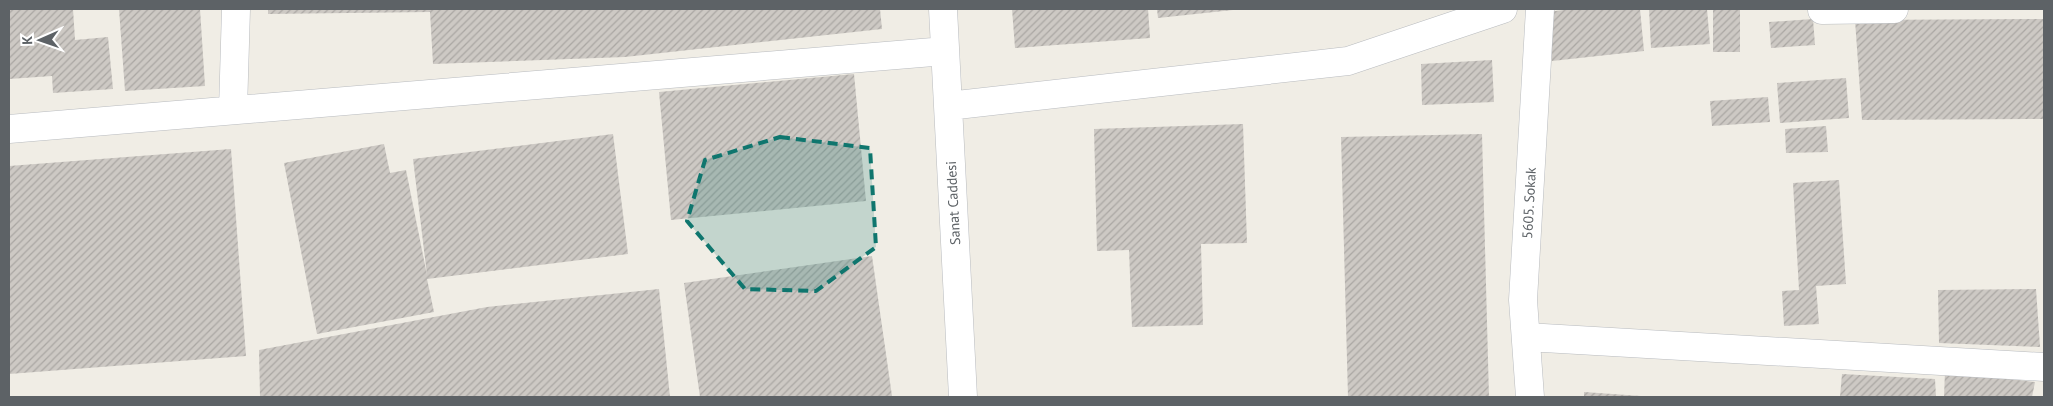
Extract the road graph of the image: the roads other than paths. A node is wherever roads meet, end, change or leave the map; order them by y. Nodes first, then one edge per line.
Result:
1 (236, 9) edge
2 (943, 9) edge
3 (1503, 9) edge
4 (1540, 9) edge
5 (1894, 9) edge
6 (1822, 10) dead end
7 (945, 51) junction
8 (948, 106) junction
9 (233, 110) junction
10 (9, 129) edge
11 (1526, 336) junction
12 (2044, 367) edge
13 (963, 397) edge
14 (1530, 397) edge

1 - 9 street
2 - 7 street, Sanat Caddesi
3 - 8 street
4 - 11 street, 5605. Sokak
5 - 6 street
7 - 8 street, Sanat Caddesi
7 - 9 street
8 - 13 street, Sanat Caddesi
9 - 10 street
11 - 12 street
11 - 14 street, 5605. Sokak

